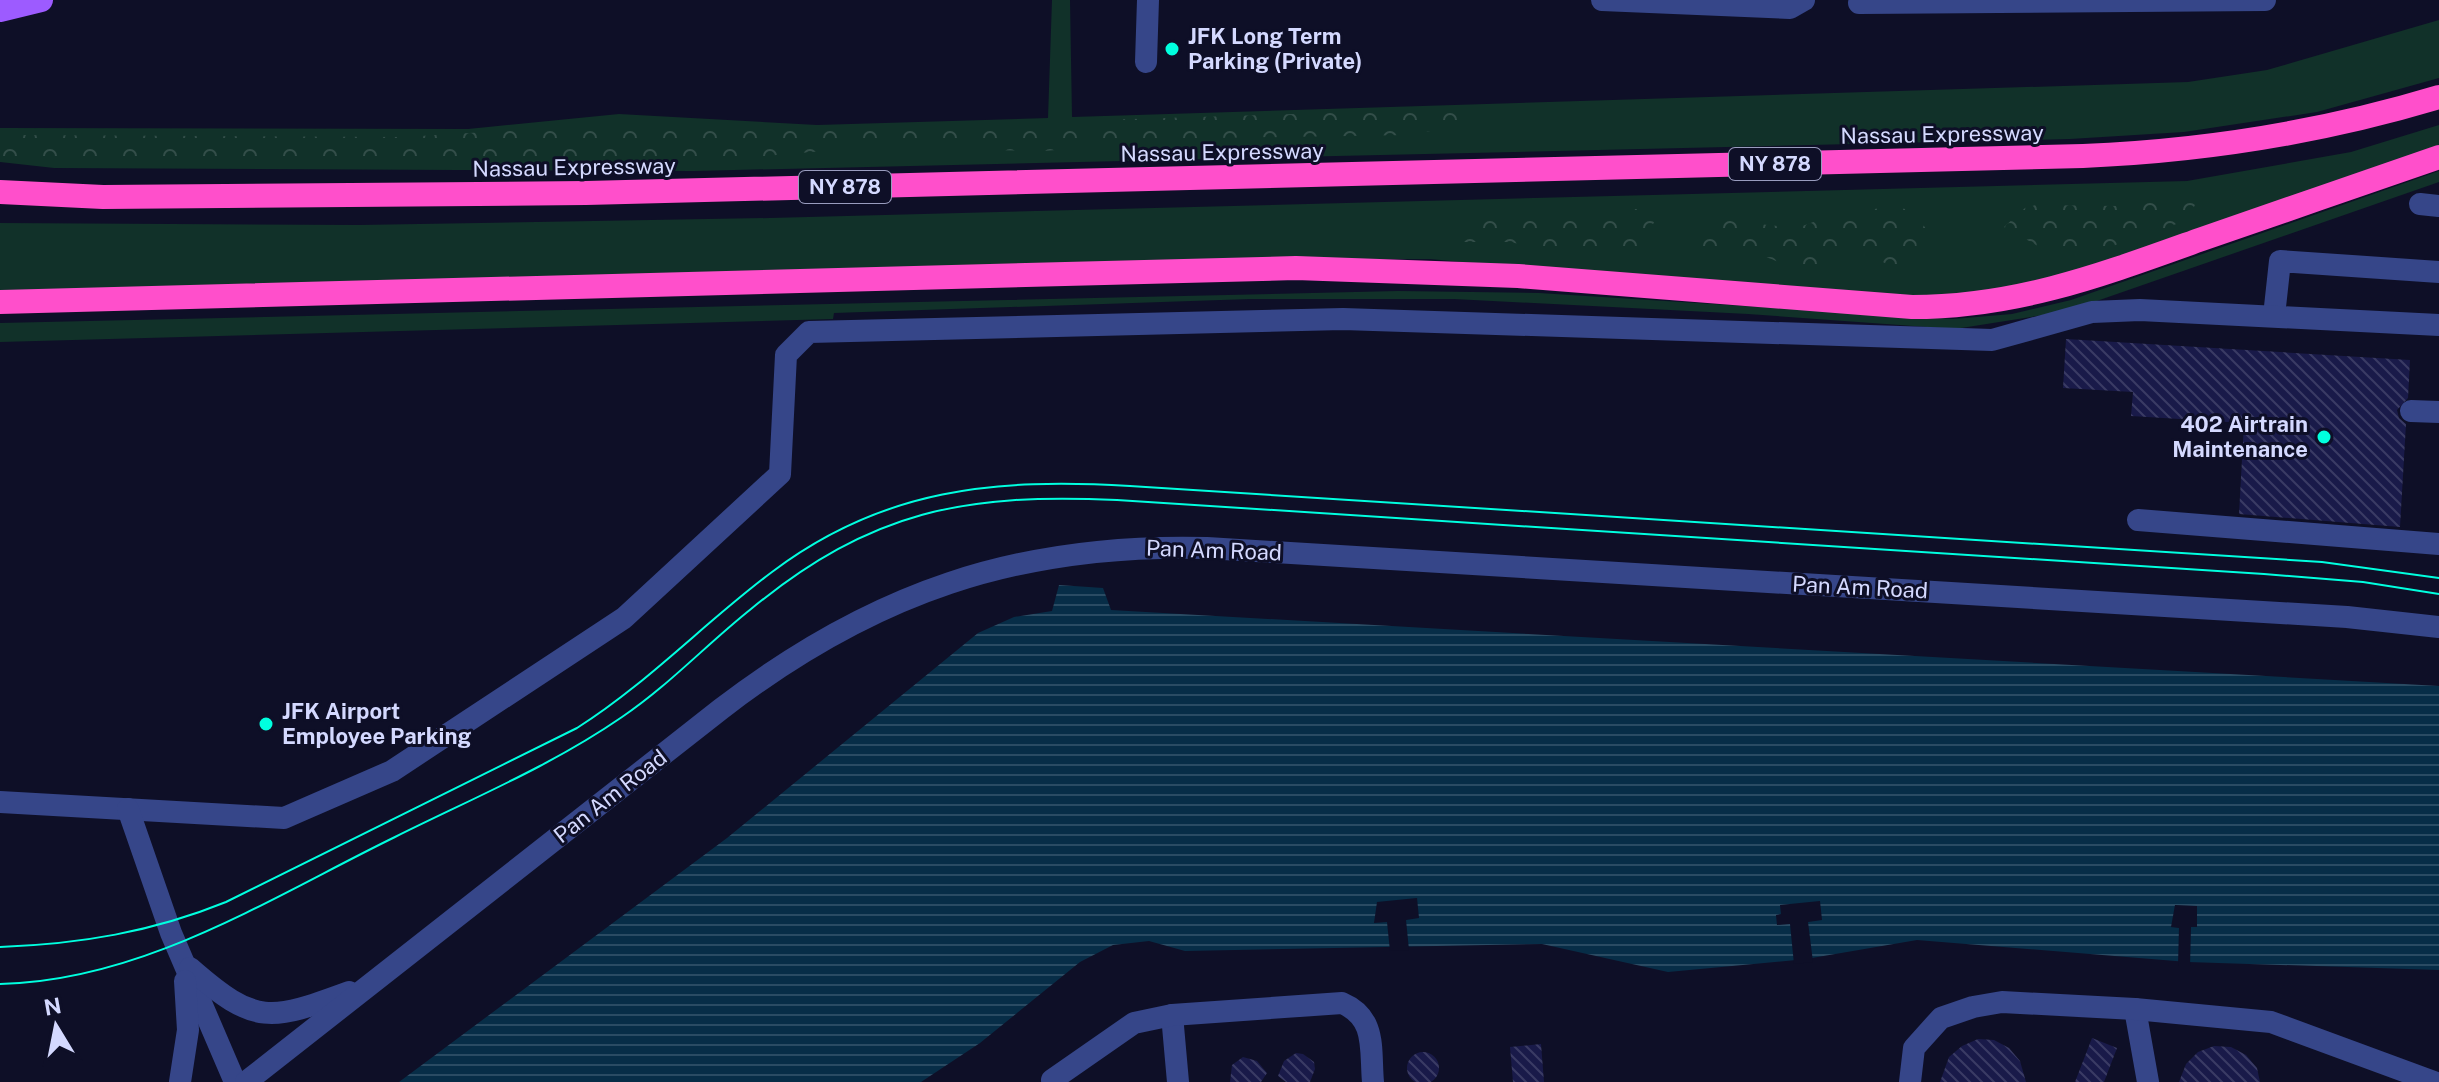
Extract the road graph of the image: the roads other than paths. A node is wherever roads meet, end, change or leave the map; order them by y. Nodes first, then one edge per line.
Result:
1 (41, 0) edge
2 (1148, 0) edge
3 (1602, 0) edge
4 (1804, 0) edge
5 (2265, 0) edge
6 (1859, 3) dead end
7 (0, 10) edge
8 (1146, 62) dead end
9 (2439, 97) edge
10 (2439, 157) edge
11 (0, 192) edge
12 (103, 197) junction
13 (0, 200) edge
14 (2439, 272) edge
15 (0, 302) edge
16 (2274, 316) junction
17 (2439, 325) edge
18 (2411, 411) dead end
19 (2439, 412) edge
20 (2138, 520) dead end
21 (2439, 544) edge
22 (2439, 615) edge
23 (2347, 617) junction
24 (2439, 627) edge
25 (0, 802) edge
26 (128, 809) junction
27 (184, 964) junction
28 (369, 985) junction
29 (2135, 1009) junction
30 (1172, 1015) junction
31 (1051, 1081) edge
32 (180, 1082) edge
33 (235, 1082) edge
34 (246, 1082) edge
35 (1178, 1082) edge
36 (1373, 1082) edge
37 (1910, 1082) edge
38 (2148, 1082) edge
39 (2434, 1082) edge

1 - 7 main road
2 - 8 street
3 - 4 street
5 - 6 street
9 - 12 highway, Nassau Expressway / NY 878
10 - 15 highway
11 - 12 highway, Nassau Expressway / NY 878
12 - 13 highway
14 - 16 street
16 - 17 street
16 - 26 street
18 - 19 street
20 - 21 street
22 - 23 street, Pan Am Road
23 - 24 street, Pan Am Road
23 - 28 street, Pan Am Road
25 - 26 street
26 - 27 street
27 - 28 street
27 - 32 street
27 - 33 street
28 - 34 street, Pan Am Road
29 - 37 street
29 - 38 street
29 - 39 street
30 - 31 street
30 - 35 street
30 - 36 street

